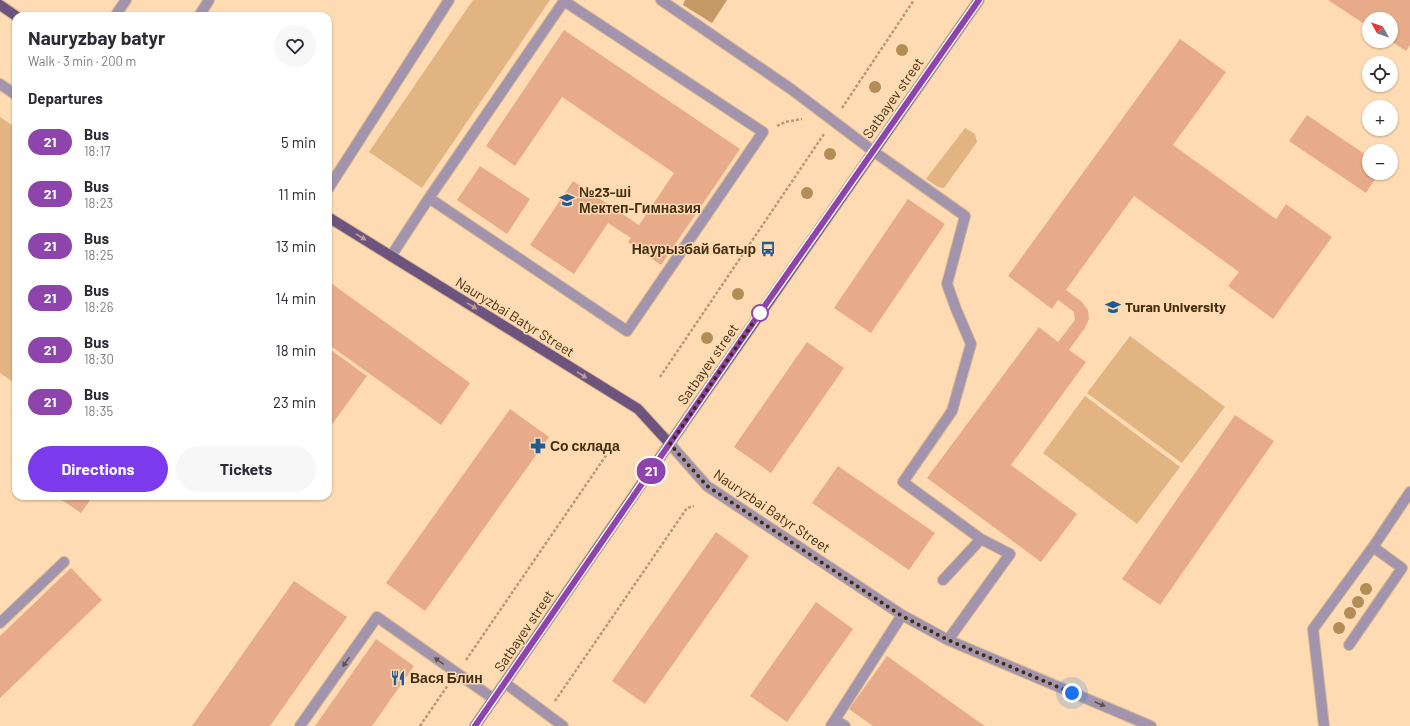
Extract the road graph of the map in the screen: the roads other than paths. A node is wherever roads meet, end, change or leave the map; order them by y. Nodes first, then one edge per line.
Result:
1 (126, 0) edge
2 (209, 0) edge
3 (449, 0) edge
4 (661, 0) edge
5 (979, 0) edge
6 (0, 6) edge
7 (118, 12) edge
8 (202, 12) edge
9 (12, 14) edge
10 (0, 84) edge
11 (12, 92) edge
12 (873, 151) junction
13 (332, 183) edge
14 (429, 198) junction
15 (332, 219) edge
16 (391, 256) junction
17 (670, 444) junction
18 (1410, 492) edge
19 (981, 539) junction
20 (1373, 547) junction
21 (64, 562) dead end
22 (943, 580) dead end
23 (902, 616) junction
24 (0, 623) edge
25 (948, 640) junction
26 (1349, 645) dead end
27 (505, 683) junction
28 (494, 699) junction
29 (834, 723) edge
30 (300, 726) edge
31 (475, 726) edge
32 (564, 726) edge
33 (845, 726) edge
34 (1151, 726) edge
35 (1324, 726) edge

1 - 7 street
2 - 8 street
3 - 13 street
4 - 12 street
5 - 12 main road, Satbayev street
6 - 9 main road
10 - 11 street
12 - 17 main road, Satbayev street
12 - 19 street
14 - 14 street
14 - 16 street
15 -> 16 main road, Nauryzbai Batyr Street
16 -> 17 main road, Nauryzbai Batyr Street
17 - 23 street, Nauryzbai Batyr Street
17 - 27 main road, Satbayev street
18 - 20 street
19 - 22 street
19 - 25 street
20 - 26 street
20 - 35 street
21 - 24 street
23 - 25 street, Nauryzbai Batyr Street
23 - 29 street
25 -> 34 street, Nauryzbai Batyr Street
27 - 28 main road, Satbayev street
27 - 32 street
28 -> 30 street
28 - 31 main road, Satbayev street
29 - 33 street

